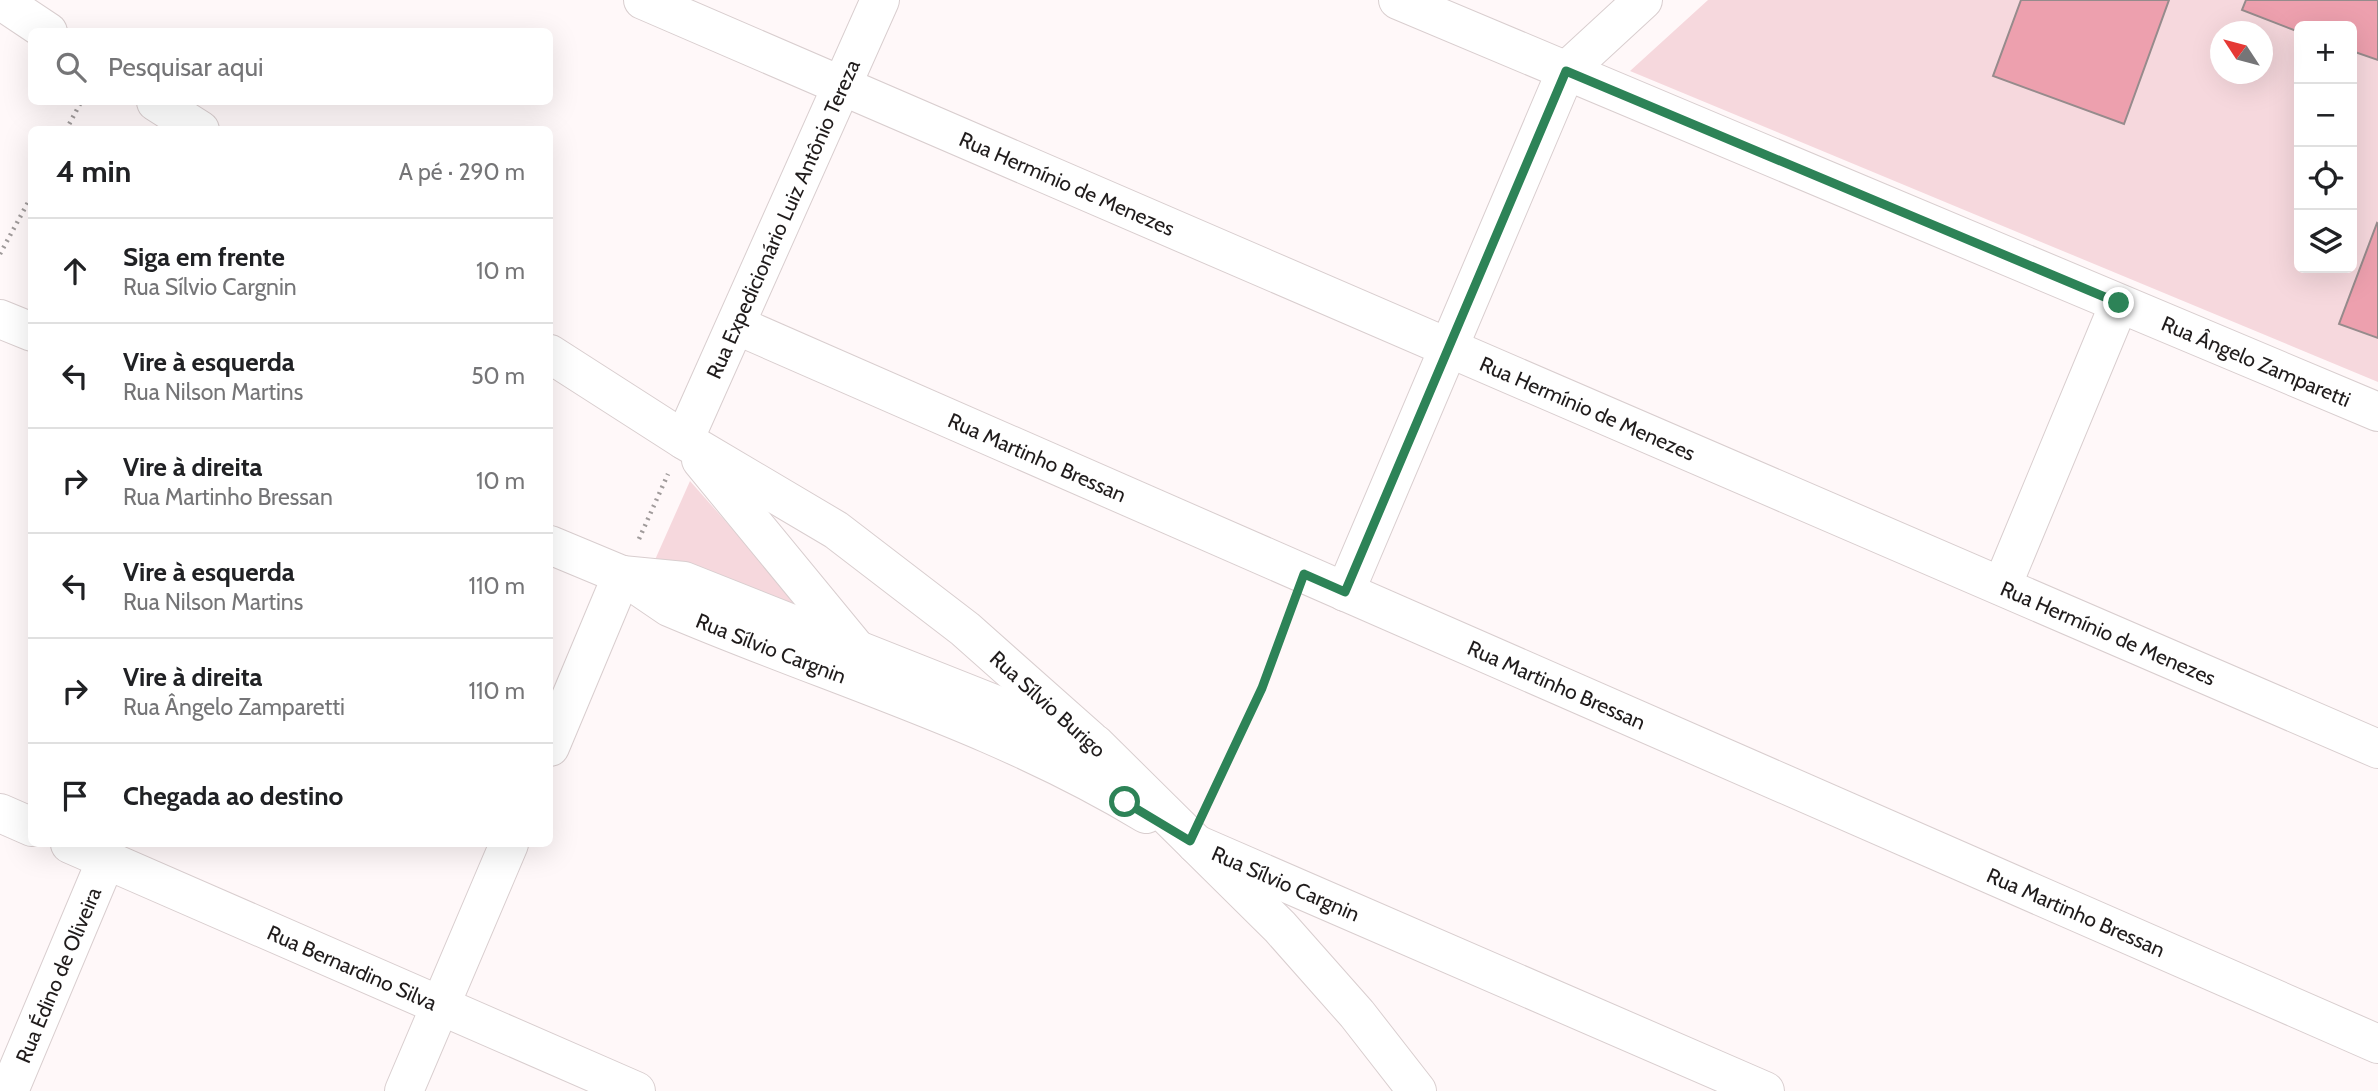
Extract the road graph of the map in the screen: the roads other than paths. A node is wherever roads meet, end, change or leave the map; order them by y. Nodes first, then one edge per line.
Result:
1 (1, 0) edge
2 (642, 0) edge
3 (880, 0) edge
4 (1398, 0) edge
5 (1643, 0) edge
6 (42, 28) edge
7 (1566, 71) junction
8 (842, 86) junction
9 (161, 105) edge
10 (194, 126) edge
11 (2119, 303) junction
12 (0, 319) edge
13 (736, 325) junction
14 (28, 330) edge
15 (1449, 348) junction
16 (553, 356) edge
17 (2378, 412) edge
18 (684, 440) junction
19 (553, 546) edge
20 (622, 575) junction
21 (2002, 586) junction
22 (1345, 592) junction
23 (856, 650) junction
24 (903, 700) junction
25 (553, 740) edge
26 (1095, 744) junction
27 (2378, 749) edge
28 (0, 813) edge
29 (28, 825) edge
30 (1190, 841) junction
31 (77, 847) edge
32 (508, 847) edge
33 (106, 860) junction
34 (440, 1005) junction
35 (2378, 1044) edge
36 (9, 1091) edge
37 (404, 1091) edge
38 (636, 1091) edge
39 (1417, 1091) edge
40 (1765, 1091) edge

1 - 6 street
2 - 8 street, Rua Hermínio de Menezes
3 - 8 street, Rua Expedicionário Luiz Antônio Tereza
4 - 7 street, Rua Ângelo Zamparetti
5 - 7 street
7 - 11 street, Rua Ângelo Zamparetti
7 - 15 street
8 - 13 street, Rua Expedicionário Luiz Antônio Tereza
8 - 15 street, Rua Hermínio de Menezes
9 - 10 street
11 - 17 street, Rua Ângelo Zamparetti
11 - 21 street
12 - 14 street
13 - 18 street, Rua Expedicionário Luiz Antônio Tereza
13 - 22 street, Rua Martinho Bressan
15 - 21 street, Rua Hermínio de Menezes
15 - 22 street
16 - 18 street, Rua Sílvio Burigo
18 - 23 street, Rua Sílvio Burigo
18 - 26 street, Rua Sílvio Burigo
19 - 20 street, Rua Sílvio Cargnin
20 - 23 street, Rua Sílvio Cargnin
20 - 24 street, Rua Sílvio Cargnin
20 - 25 street
21 - 27 street, Rua Hermínio de Menezes
22 - 35 street, Rua Martinho Bressan
23 - 24 street, Rua Sílvio Burigo
23 - 26 street, Rua Sílvio Cargnin
24 - 30 street, Rua Sílvio Cargnin
26 - 30 street, Rua Sílvio Burigo
28 - 29 street
30 - 39 street, Rua Sílvio Burigo
30 - 40 street, Rua Sílvio Cargnin
31 - 33 street, Rua Bernardino Silva
32 - 34 street
33 - 34 street, Rua Bernardino Silva
33 - 36 street, Rua Édino de Oliveira
34 - 37 street
34 - 38 street, Rua Bernardino Silva

